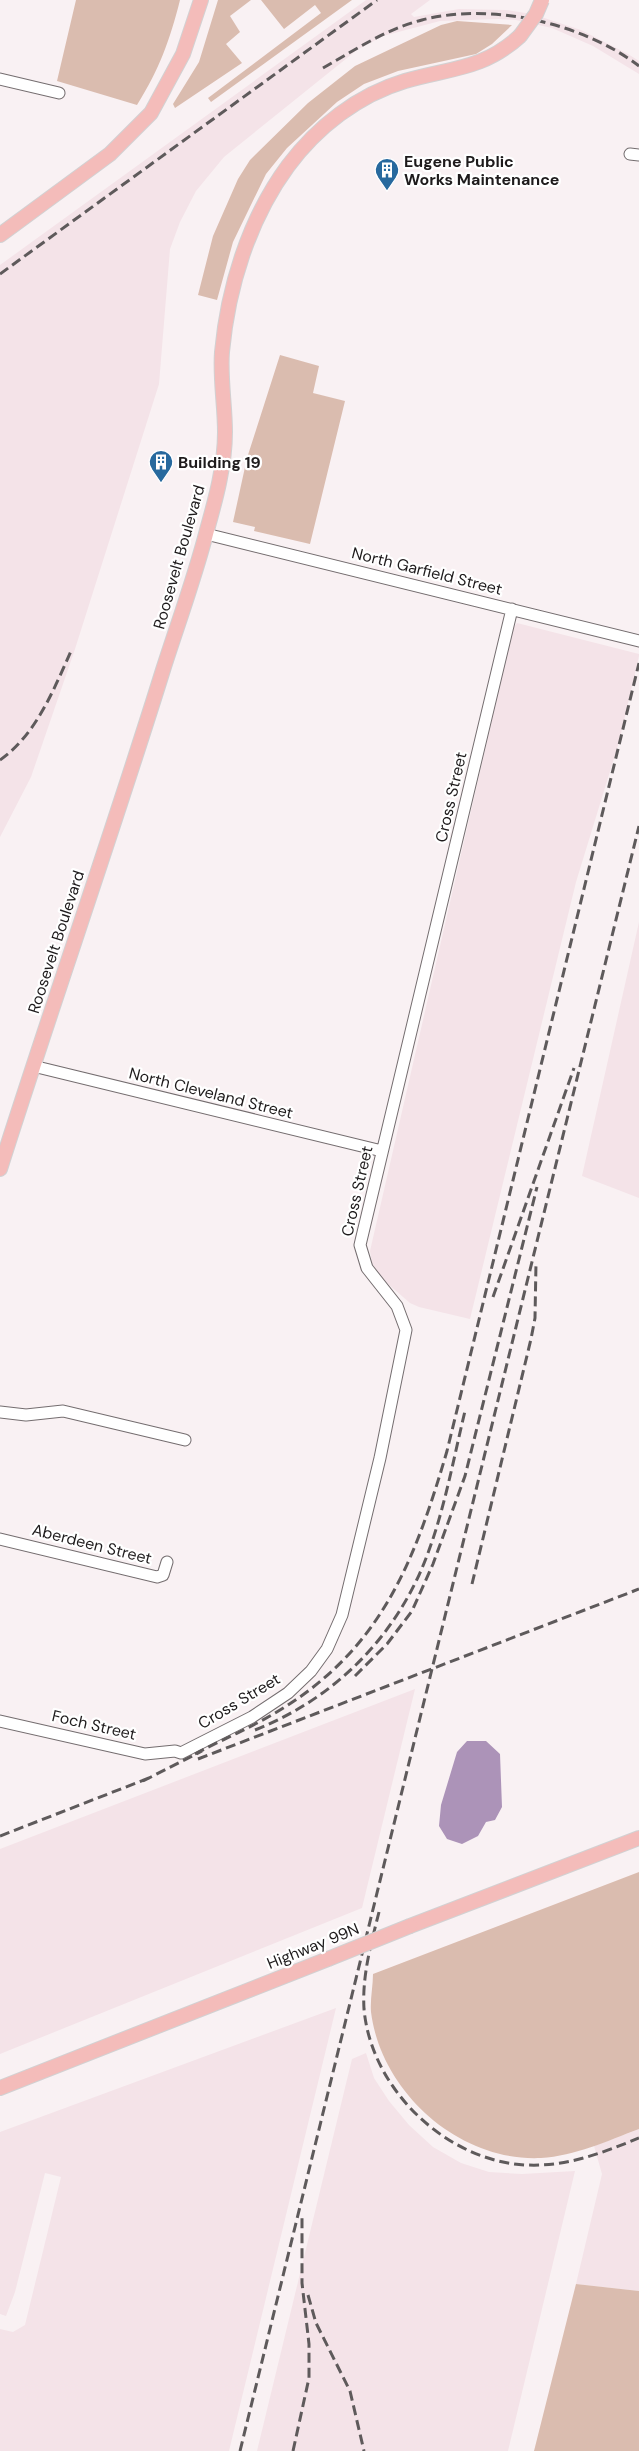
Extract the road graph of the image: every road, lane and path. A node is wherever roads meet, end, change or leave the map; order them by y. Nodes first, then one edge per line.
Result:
1 (201, 0) edge
2 (542, 0) edge
3 (0, 79) edge
4 (59, 93) dead end
5 (0, 235) edge
6 (206, 534) junction
7 (512, 609) junction
8 (639, 641) edge
9 (33, 1066) junction
10 (382, 1151) junction
11 (0, 1169) edge
12 (0, 1412) edge
13 (185, 1440) dead end
14 (0, 1539) edge
15 (167, 1562) dead end
16 (0, 1721) edge
17 (181, 1753) joint
18 (639, 1838) edge
19 (0, 2088) edge

1 - 5 main road
2 - 6 main road, Roosevelt Boulevard, bridge
3 - 4 street
6 - 7 street, North Garfield Street
6 - 9 main road, Roosevelt Boulevard
7 - 8 street, North Garfield Street
7 - 10 street, Cross Street
9 - 10 street, North Cleveland Street
9 - 11 main road, Roosevelt Boulevard
10 - 17 street, Cross Street
12 - 13 street
14 - 15 street, Aberdeen Street
16 - 17 street, Foch Street
18 - 19 main road, Highway 99N, bridge

